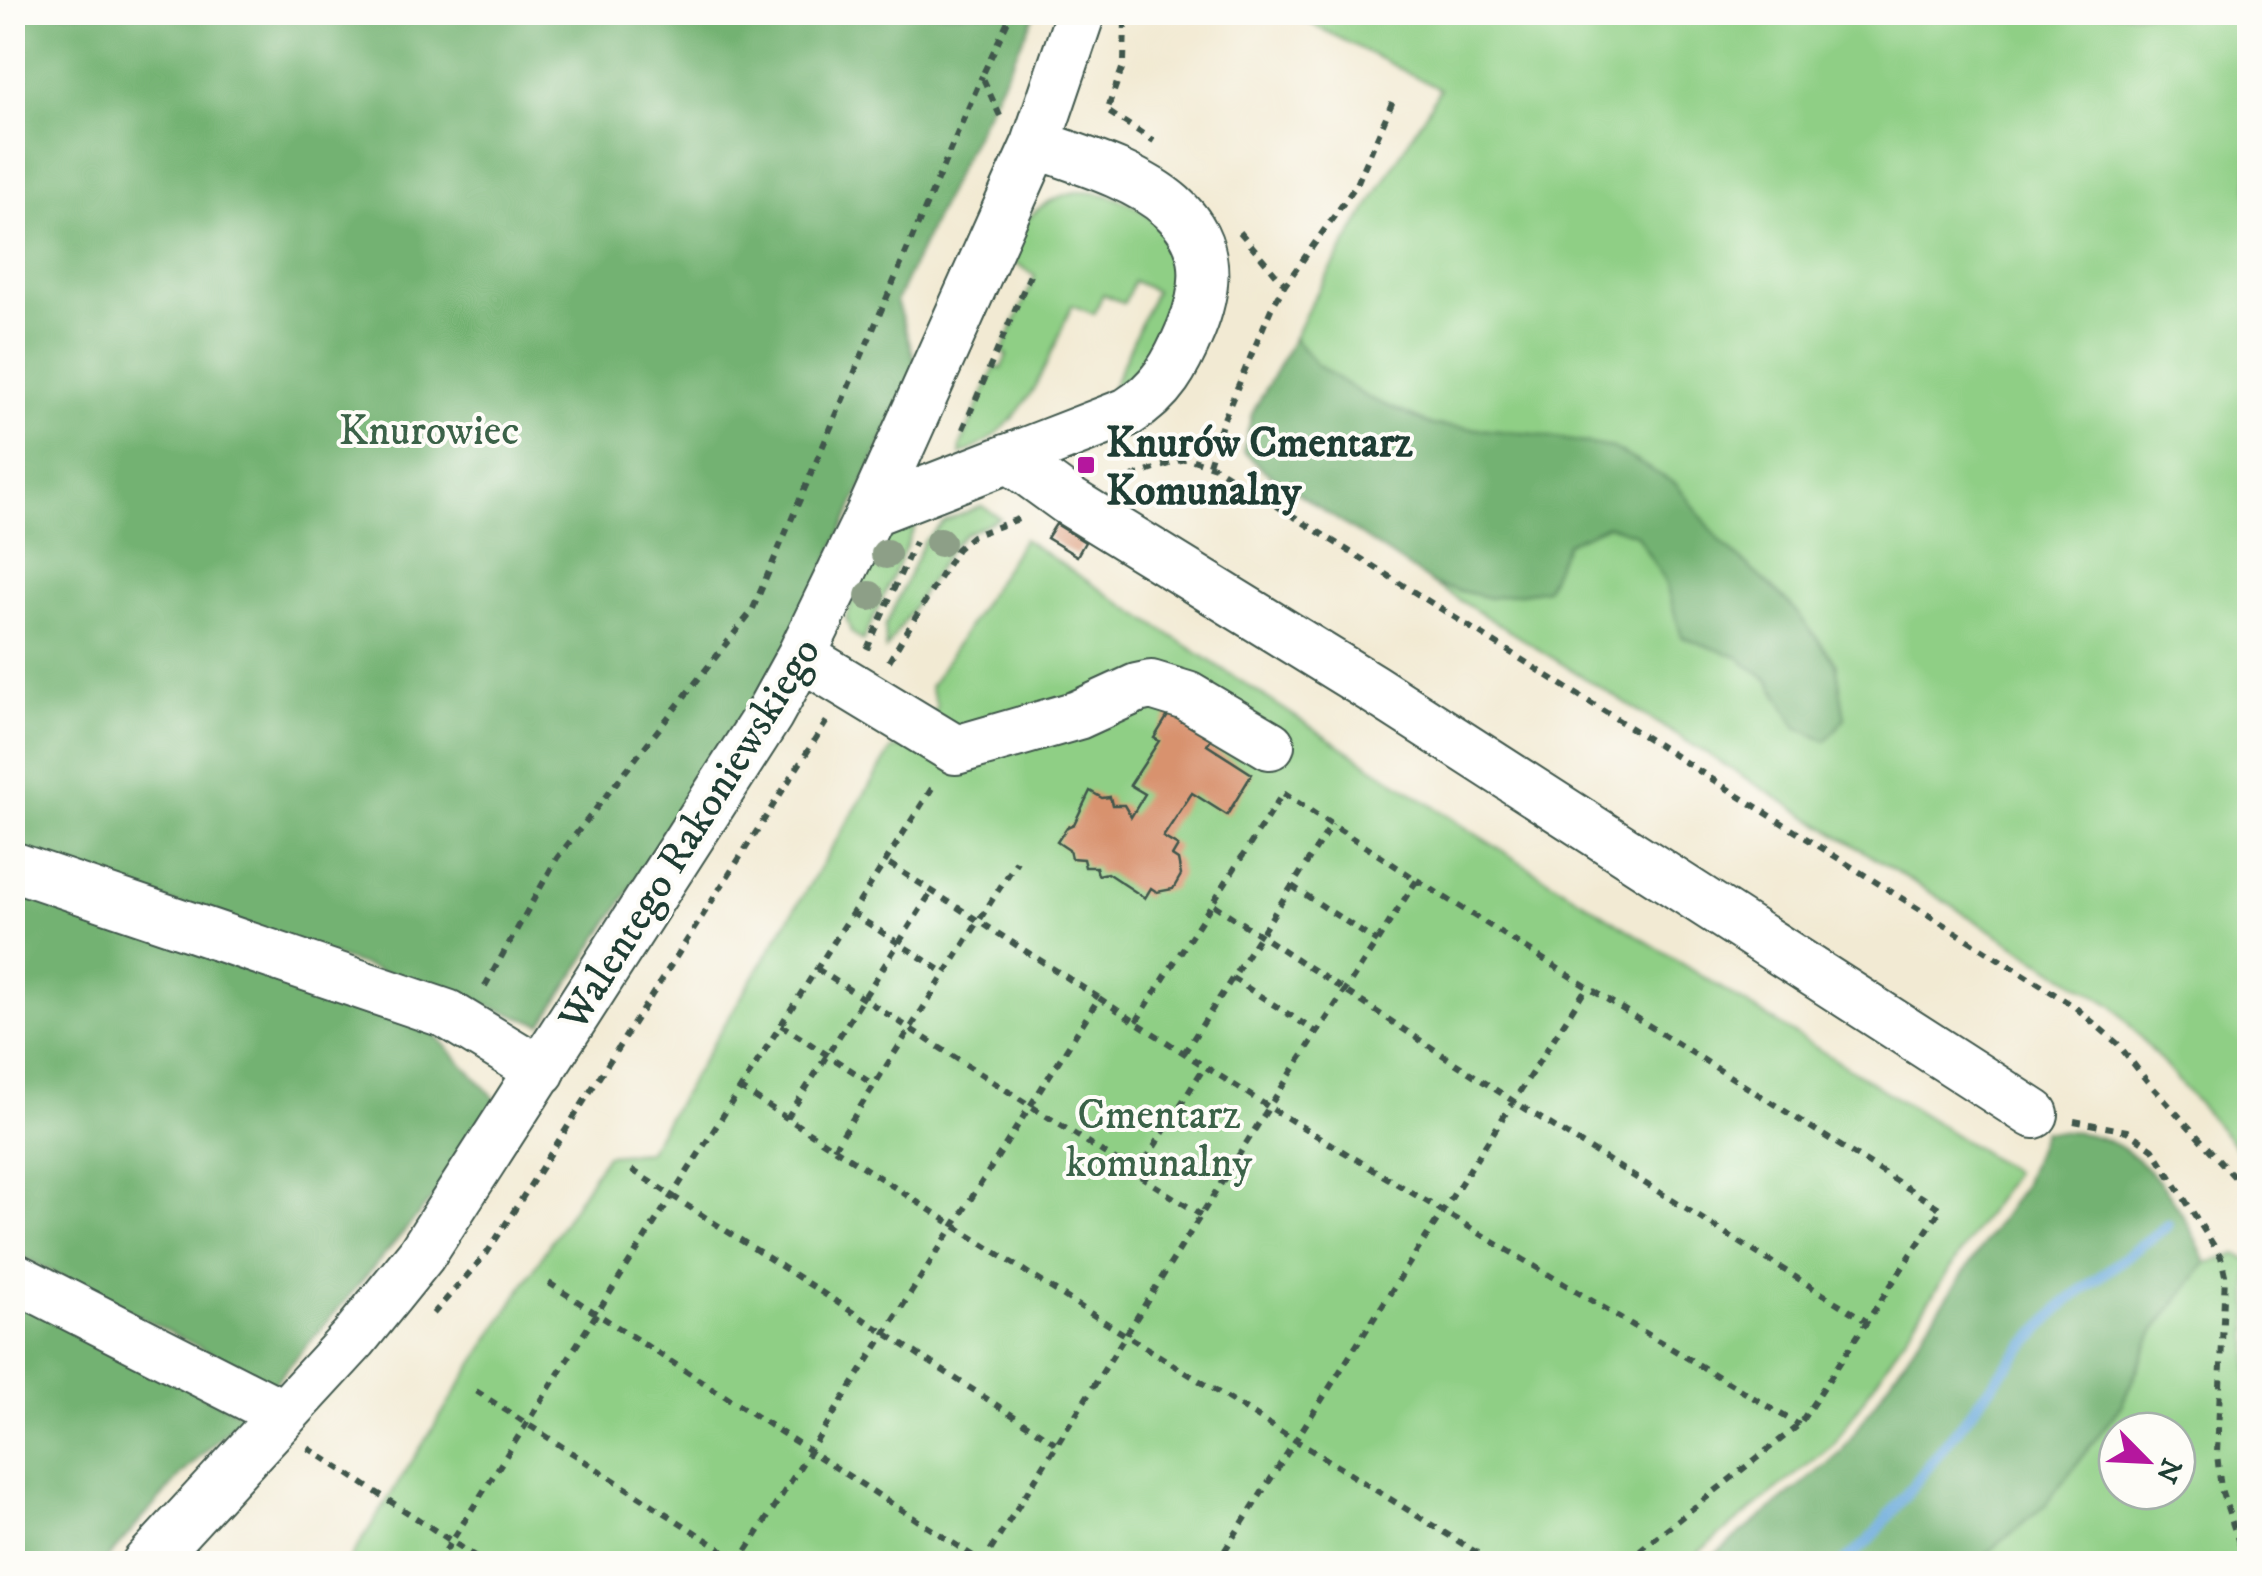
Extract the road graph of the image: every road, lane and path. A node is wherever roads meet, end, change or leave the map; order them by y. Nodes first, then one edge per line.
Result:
1 (1012, 12) edge
2 (1081, 12) edge
3 (982, 76) junction
4 (1395, 96) dead end
5 (1030, 157) junction
6 (1009, 458) junction
7 (1209, 464) junction
8 (1067, 500) junction
9 (871, 512) junction
10 (801, 656) junction
11 (868, 696) junction
12 (1270, 745) dead end
13 (956, 750) junction
14 (1332, 824) junction
15 (885, 861) junction
16 (1017, 862) dead end
17 (12, 866) edge
18 (1417, 880) junction
19 (1292, 886) junction
20 (932, 891) junction
21 (1214, 904) junction
22 (852, 913) junction
23 (978, 921) junction
24 (1260, 935) junction
25 (1377, 942) junction
26 (898, 943) junction
27 (817, 969) junction
28 (945, 974) junction
29 (1232, 978) junction
30 (1587, 987) junction
31 (1345, 990) junction
32 (863, 998) junction
33 (1098, 998) junction
34 (1136, 1022) junction
35 (464, 1024) junction
36 (781, 1024) junction
37 (910, 1028) junction
38 (1318, 1032) junction
39 (1184, 1053) junction
40 (828, 1054) junction
41 (1206, 1066) junction
42 (541, 1070) junction
43 (874, 1084) junction
44 (740, 1088) junction
45 (1513, 1101) junction
46 (1030, 1105) junction
47 (1270, 1107) junction
48 (2034, 1114) joint
49 (786, 1118) junction
50 (834, 1148) junction
51 (632, 1170) dead end
52 (1137, 1174) junction
53 (2250, 1194) edge
54 (672, 1196) junction
55 (1442, 1211) junction
56 (1202, 1215) junction
57 (954, 1225) junction
58 (12, 1276) edge
59 (549, 1283) dead end
60 (596, 1314) junction
61 (1866, 1321) junction
62 (885, 1333) junction
63 (1126, 1335) junction
64 (476, 1391) dead end
65 (526, 1424) junction
66 (1799, 1425) junction
67 (295, 1431) junction
68 (1294, 1440) junction
69 (1057, 1444) junction
70 (810, 1451) junction
71 (452, 1540) junction
72 (740, 1562) edge
73 (984, 1563) edge
74 (146, 1564) edge
75 (437, 1564) edge
76 (487, 1564) edge
77 (1216, 1564) edge
78 (1495, 1564) edge
79 (1622, 1564) edge
80 (2246, 1564) edge

1 - 3 path
2 - 5 street, Walentego Rakoniewskiego
3 - 5 path
3 - 35 path
4 - 7 path
5 - 6 street
5 - 9 street, Walentego Rakoniewskiego
6 - 8 street
6 - 9 street
7 - 8 path
7 - 53 path
8 - 11 path
8 - 48 street
9 - 10 street, Walentego Rakoniewskiego
10 - 11 street
10 - 42 street, Walentego Rakoniewskiego
11 - 13 street
12 - 13 street
13 - 15 path
14 - 18 path
14 - 19 path
14 - 21 path
15 - 20 path
15 - 22 path
16 - 23 path
17 - 35 street
18 - 25 path
18 - 30 path
19 - 24 path
19 - 25 path
20 - 23 path
20 - 26 path
21 - 24 path
21 - 34 path
22 - 26 path
22 - 27 path
23 - 28 path
23 - 33 path
24 - 29 path
24 - 31 path
25 - 31 path
26 - 28 path
26 - 32 path
27 - 32 path
27 - 36 path
28 - 37 path
29 - 38 path
29 - 39 path
30 - 45 path
30 - 61 path
31 - 38 path
31 - 45 path
32 - 37 path
32 - 40 path
33 - 34 path
33 - 46 path
34 - 39 path
35 - 42 street
36 - 40 path
36 - 44 path
37 - 43 path
37 - 46 path
38 - 47 path
39 - 41 path
40 - 43 path
40 - 49 path
41 - 47 path
41 - 52 path
42 - 67 street, Walentego Rakoniewskiego
43 - 50 path
44 - 49 path
44 - 54 path
45 - 55 path
45 - 61 path
46 - 52 path
46 - 57 path
47 - 55 path
47 - 56 path
48 - 80 path
49 - 50 path
50 - 57 path
51 - 54 path
52 - 56 path
54 - 60 path
54 - 62 path
55 - 66 path
55 - 68 path
56 - 63 path
57 - 62 path
57 - 63 path
58 - 67 street
59 - 60 path
60 - 65 path
60 - 70 path
61 - 66 path
62 - 69 path
62 - 70 path
63 - 68 path
63 - 69 path
64 - 65 path
65 - 71 path
65 - 72 path
66 - 79 path
67 - 71 path
67 - 74 street, Walentego Rakoniewskiego
68 - 77 path
68 - 78 path
69 - 73 path
70 - 72 path
70 - 73 path
71 - 75 path
71 - 76 path

